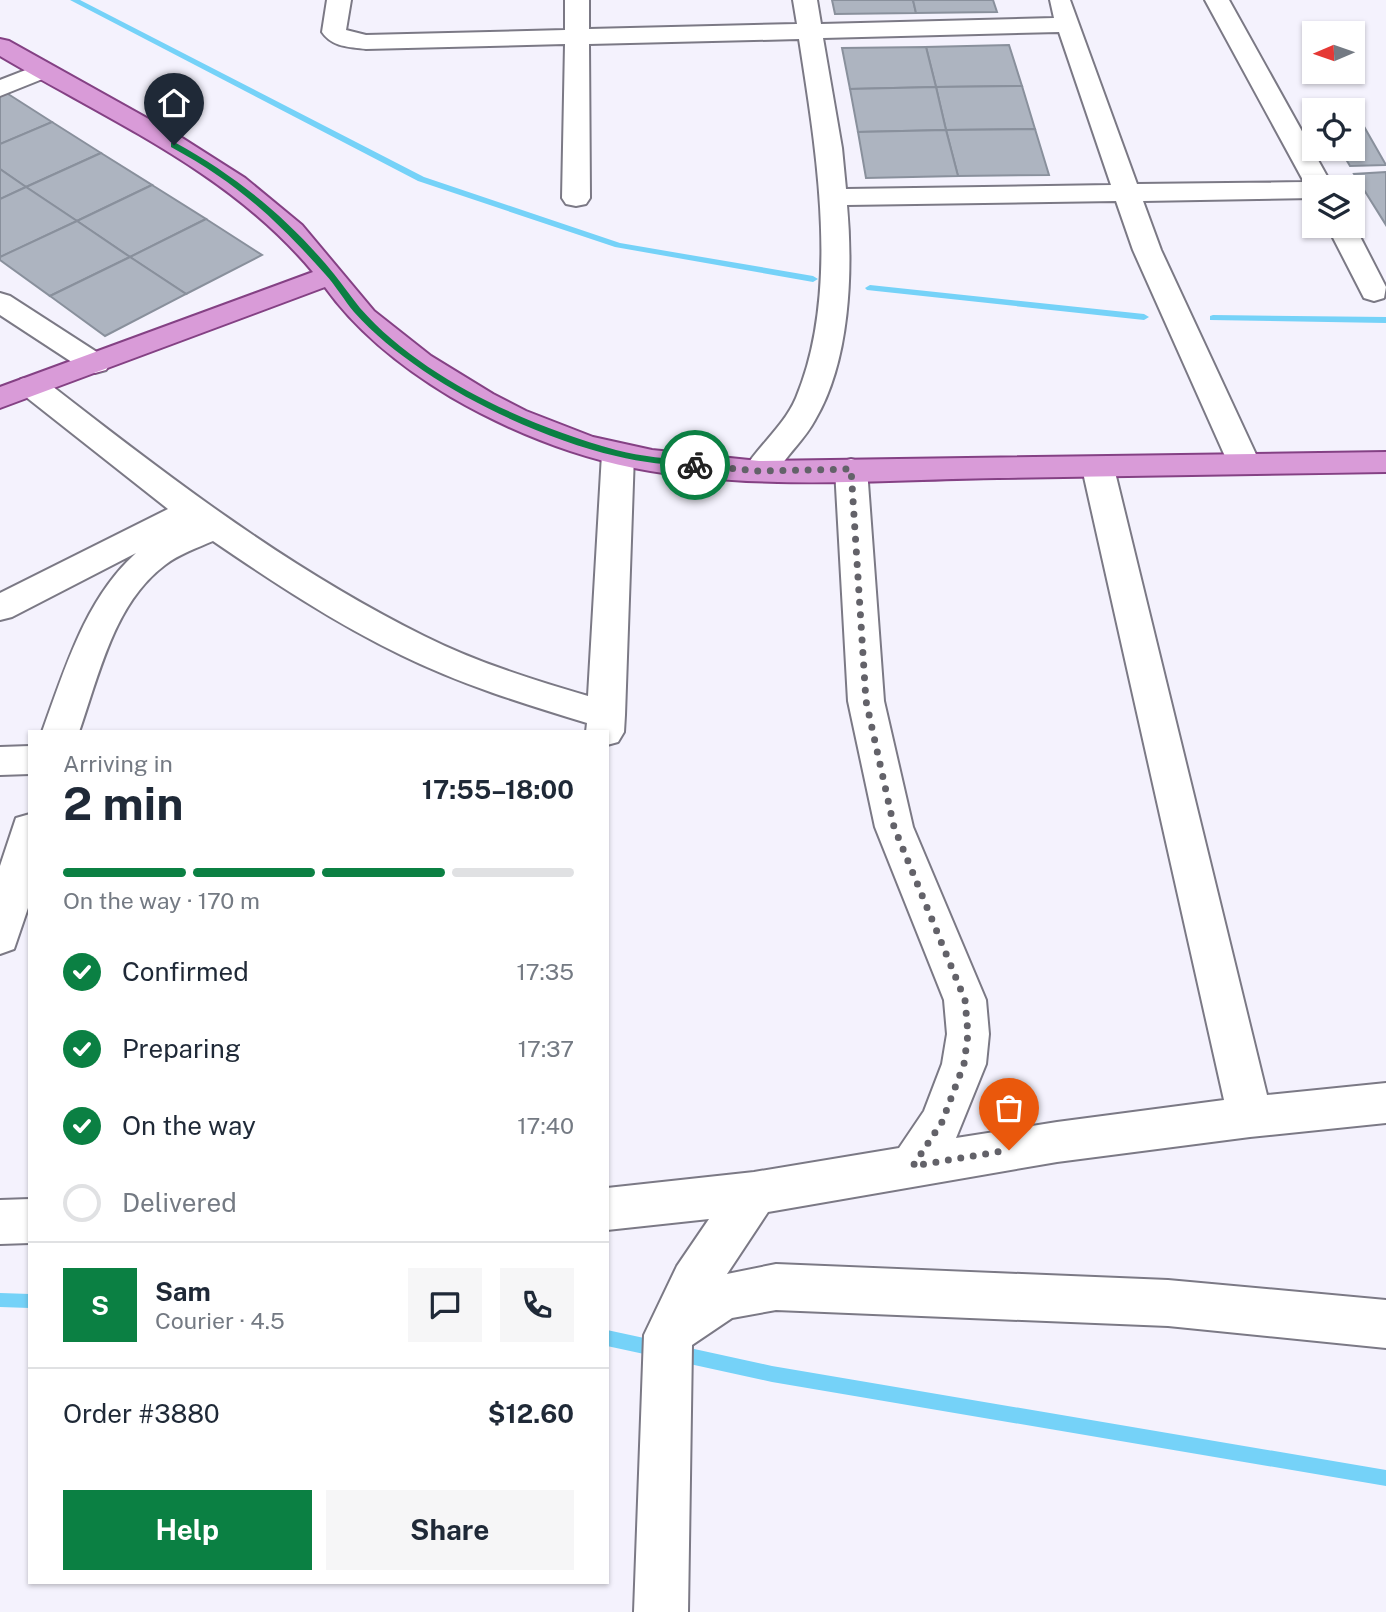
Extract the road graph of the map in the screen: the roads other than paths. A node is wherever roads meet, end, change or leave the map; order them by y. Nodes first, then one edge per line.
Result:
1 (339, 0) edge
2 (576, 0) edge
3 (804, 0) edge
4 (1060, 0) edge
5 (1217, 0) edge
6 (1069, 25) junction
7 (809, 33) junction
8 (576, 38) junction
9 (0, 46) edge
10 (41, 71) junction
11 (0, 89) edge
12 (1313, 175) edge
13 (1302, 190) edge
14 (1126, 192) junction
15 (833, 197) junction
16 (576, 198) dead end
17 (1356, 239) edge
18 (331, 275) junction
19 (1374, 292) dead end
20 (0, 302) edge
21 (95, 363) junction
22 (32, 386) junction
23 (0, 398) edge
24 (618, 454) junction
25 (1386, 462) edge
26 (1244, 463) junction
27 (1098, 468) junction
28 (851, 469) junction
29 (759, 471) junction
30 (203, 519) junction
31 (0, 608) edge
32 (606, 723) edge
33 (61, 730) edge
34 (28, 760) edge
35 (0, 761) edge
36 (28, 836) edge
37 (0, 937) edge
38 (1386, 1103) edge
39 (1250, 1116) junction
40 (913, 1166) junction
41 (754, 1193) junction
42 (609, 1209) edge
43 (0, 1222) edge
44 (28, 1222) edge
45 (1386, 1324) edge
46 (668, 1335) junction
47 (661, 1612) edge

1 - 8 street
2 - 8 street
3 - 7 street
4 - 6 street
5 - 12 street
6 - 7 street
6 - 14 street
7 - 8 street
7 - 15 street
8 - 16 street
9 - 10 main road
10 - 11 street
10 - 18 main road
13 - 14 street
14 - 15 street
14 - 26 street
15 - 29 street
17 - 19 street
18 - 21 main road
18 - 24 main road
20 - 21 street
21 - 22 main road
22 - 23 main road
22 - 30 street
24 - 29 main road
24 - 32 street
25 - 26 main road
26 - 27 main road
27 - 28 main road
27 - 39 street
28 - 29 main road
28 - 40 street
30 - 31 street
30 - 32 street
30 - 33 street
34 - 35 street
36 - 37 street
38 - 39 street
39 - 40 street
40 - 41 street
41 - 42 street
41 - 46 street
43 - 44 street
45 - 46 street
46 - 47 street

